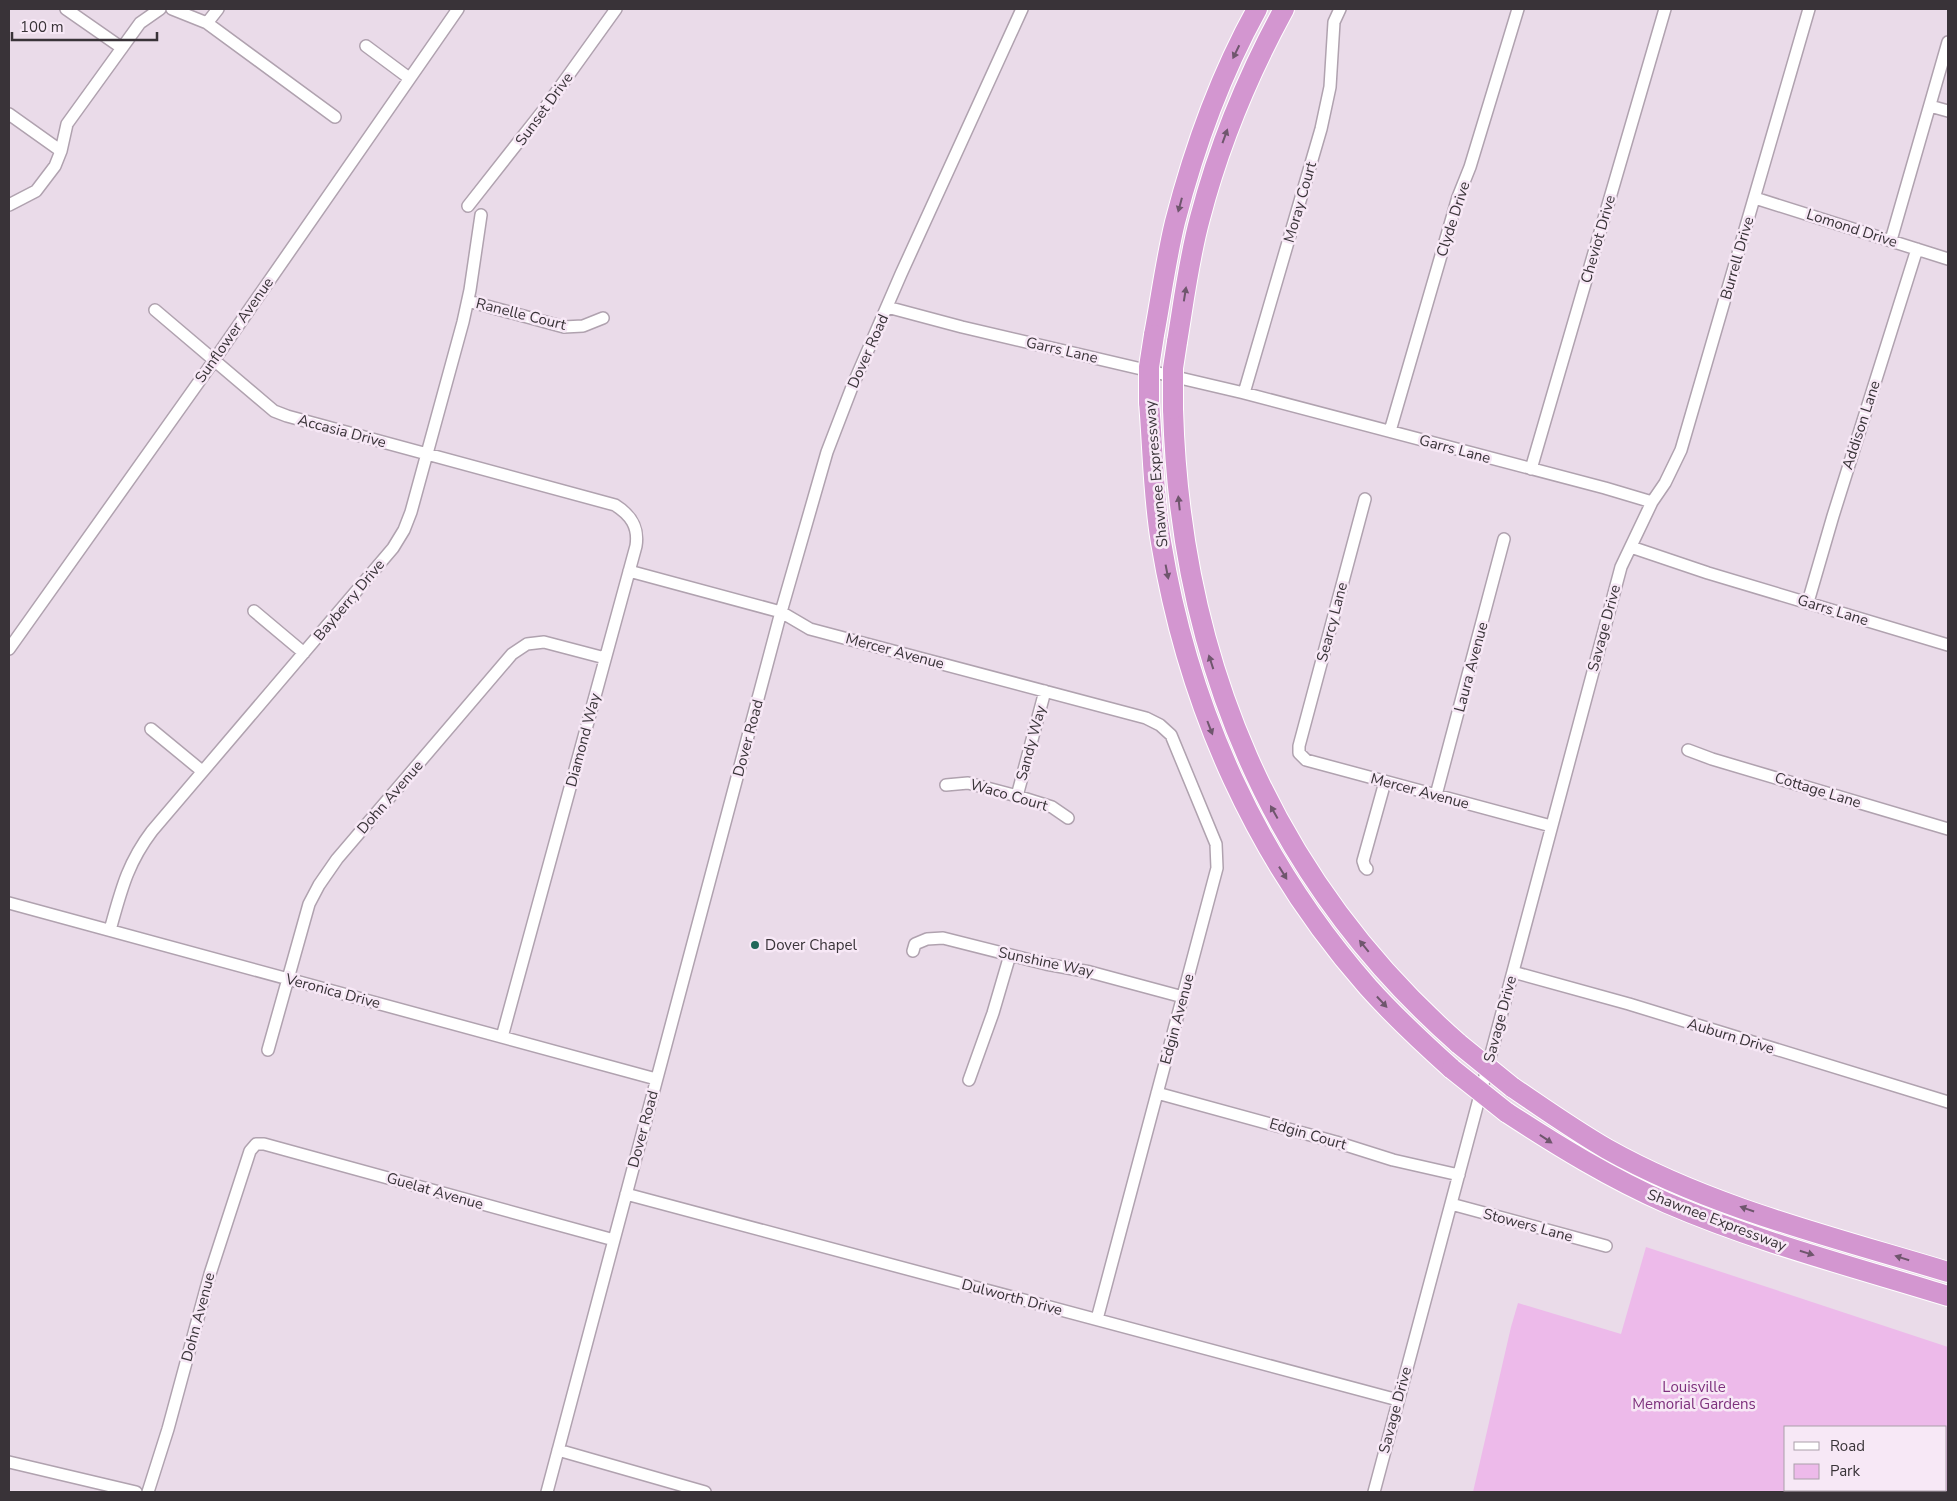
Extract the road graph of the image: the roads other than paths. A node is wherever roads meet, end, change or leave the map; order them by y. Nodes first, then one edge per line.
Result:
1 (66, 9) edge
2 (160, 9) edge
3 (172, 9) edge
4 (218, 9) edge
5 (458, 9) edge
6 (616, 9) edge
7 (1022, 9) edge
8 (1257, 9) edge
9 (1284, 9) edge
10 (1340, 9) edge
11 (1518, 9) edge
12 (1665, 9) edge
13 (1809, 9) edge
14 (207, 23) junction
15 (1948, 42) edge
16 (366, 46) dead end
17 (122, 48) junction
18 (409, 78) junction
19 (1930, 106) junction
20 (1948, 111) edge
21 (9, 114) edge
22 (335, 117) dead end
23 (61, 151) junction
24 (1755, 198) junction
25 (9, 205) edge
26 (468, 206) dead end
27 (481, 215) dead end
28 (1891, 240) junction
29 (1917, 249) junction
30 (1948, 259) edge
31 (468, 301) junction
32 (887, 307) junction
33 (155, 310) dead end
34 (603, 318) dead end
35 (214, 360) junction
36 (1244, 393) junction
37 (1390, 431) junction
38 (427, 454) junction
39 (1531, 469) junction
40 (561, 490) joint
41 (1365, 499) dead end
42 (1652, 502) junction
43 (1504, 539) dead end
44 (1631, 547) junction
45 (629, 571) junction
46 (1808, 602) junction
47 (254, 611) dead end
48 (781, 612) junction
49 (1948, 645) edge
50 (9, 649) edge
51 (304, 653) junction
52 (605, 658) junction
53 (1045, 691) junction
54 (1163, 727) joint
55 (151, 729) dead end
56 (1300, 746) joint
57 (1688, 750) dead end
58 (202, 772) junction
59 (1385, 782) junction
60 (946, 785) dead end
61 (1016, 796) junction
62 (1436, 796) junction
63 (1068, 818) dead end
64 (1551, 826) junction
65 (1948, 830) edge
66 (1367, 869) dead end
67 (9, 903) edge
68 (110, 930) junction
69 (913, 951) dead end
70 (1010, 955) junction
71 (1513, 972) junction
72 (288, 979) junction
73 (1183, 997) junction
74 (502, 1037) junction
75 (268, 1050) dead end
76 (656, 1080) junction
77 (969, 1080) dead end
78 (1157, 1093) junction
79 (1948, 1102) edge
80 (256, 1144) joint
81 (1459, 1175) junction
82 (626, 1194) junction
83 (1451, 1204) junction
84 (614, 1240) junction
85 (1606, 1246) dead end
86 (1948, 1272) edge
87 (1948, 1296) edge
88 (1097, 1319) junction
89 (1398, 1400) junction
90 (558, 1450) junction
91 (9, 1462) edge
92 (136, 1492) edge
93 (148, 1492) edge
94 (546, 1492) edge
95 (705, 1492) edge
96 (1374, 1492) edge

1 - 17 street
2 - 17 street
3 - 14 street
4 - 14 street
5 - 18 street, Sunflower Avenue
6 - 26 street, Sunset Drive
7 - 32 street, Dover Road
8 -> 87 highway, Shawnee Expressway, bridge
86 -> 9 highway, Shawnee Expressway, bridge
10 - 36 street, Moray Court
11 - 37 street, Clyde Drive
12 - 39 street, Cheviot Drive
13 - 24 street, Burrell Drive
14 - 22 street
15 - 19 street
16 - 18 street
17 - 23 street
18 - 35 street, Sunflower Avenue
19 - 20 street
19 - 28 street
21 - 23 street
23 - 25 street
24 - 28 street, Lomond Drive
24 - 42 street, Burrell Drive
27 - 31 street, Bayberry Drive
28 - 29 street, Lomond Drive
29 - 30 street, Lomond Drive
29 - 46 street, Addison Lane
31 - 34 street, Ranelle Court
31 - 38 street, Bayberry Drive
32 - 36 street, Garrs Lane
32 - 48 street, Dover Road
33 - 35 street, Accasia Drive
35 - 38 street, Accasia Drive
35 - 50 street, Sunflower Avenue
36 - 37 street, Garrs Lane
37 - 39 street, Garrs Lane
38 - 40 street, Accasia Drive
38 - 51 street, Bayberry Drive
39 - 42 street, Garrs Lane
40 - 45 street, Diamond Way
41 - 56 street, Searcy Lane
42 - 44 street
43 - 62 street, Laura Avenue
44 - 46 street, Garrs Lane
44 - 64 street, Savage Drive
45 - 48 street, Mercer Avenue
45 - 52 street, Diamond Way
46 - 49 street, Garrs Lane
47 - 51 street
48 - 53 street, Mercer Avenue
48 - 76 street, Dover Road
51 - 58 street, Bayberry Drive
52 - 72 street, Dohn Avenue
52 - 74 street, Diamond Way
53 - 54 street, Mercer Avenue
53 - 61 street, Sandy Way
54 - 73 street, Edgin Avenue
55 - 58 street
56 - 59 street, Mercer Avenue
57 - 65 street, Cottage Lane
58 - 68 street, Bayberry Drive
59 - 62 street, Mercer Avenue
59 - 66 street
60 - 61 street, Waco Court
61 - 63 street, Waco Court
62 - 64 street, Mercer Avenue
64 - 71 street, Savage Drive
67 - 68 street, Veronica Drive
68 - 72 street, Veronica Drive
69 - 70 street, Sunshine Way
70 - 73 street, Sunshine Way
70 - 77 street
71 - 79 street, Auburn Drive
71 - 81 street, Savage Drive
72 - 74 street, Veronica Drive
72 - 75 street, Dohn Avenue
73 - 78 street, Edgin Avenue
74 - 76 street, Veronica Drive
76 - 82 street, Dover Road
78 - 81 street, Edgin Court
78 - 88 street, Edgin Avenue
80 - 84 street, Guelat Avenue
80 - 93 street, Dohn Avenue
81 - 83 street, Savage Drive
82 - 84 street, Dover Road
82 - 88 street, Dulworth Drive
83 - 85 street, Stowers Lane
83 - 89 street, Savage Drive
84 - 90 street, Dover Road
88 - 89 street, Dulworth Drive
89 - 96 street, Savage Drive
90 - 94 street, Dover Road
90 - 95 street
91 - 92 street

